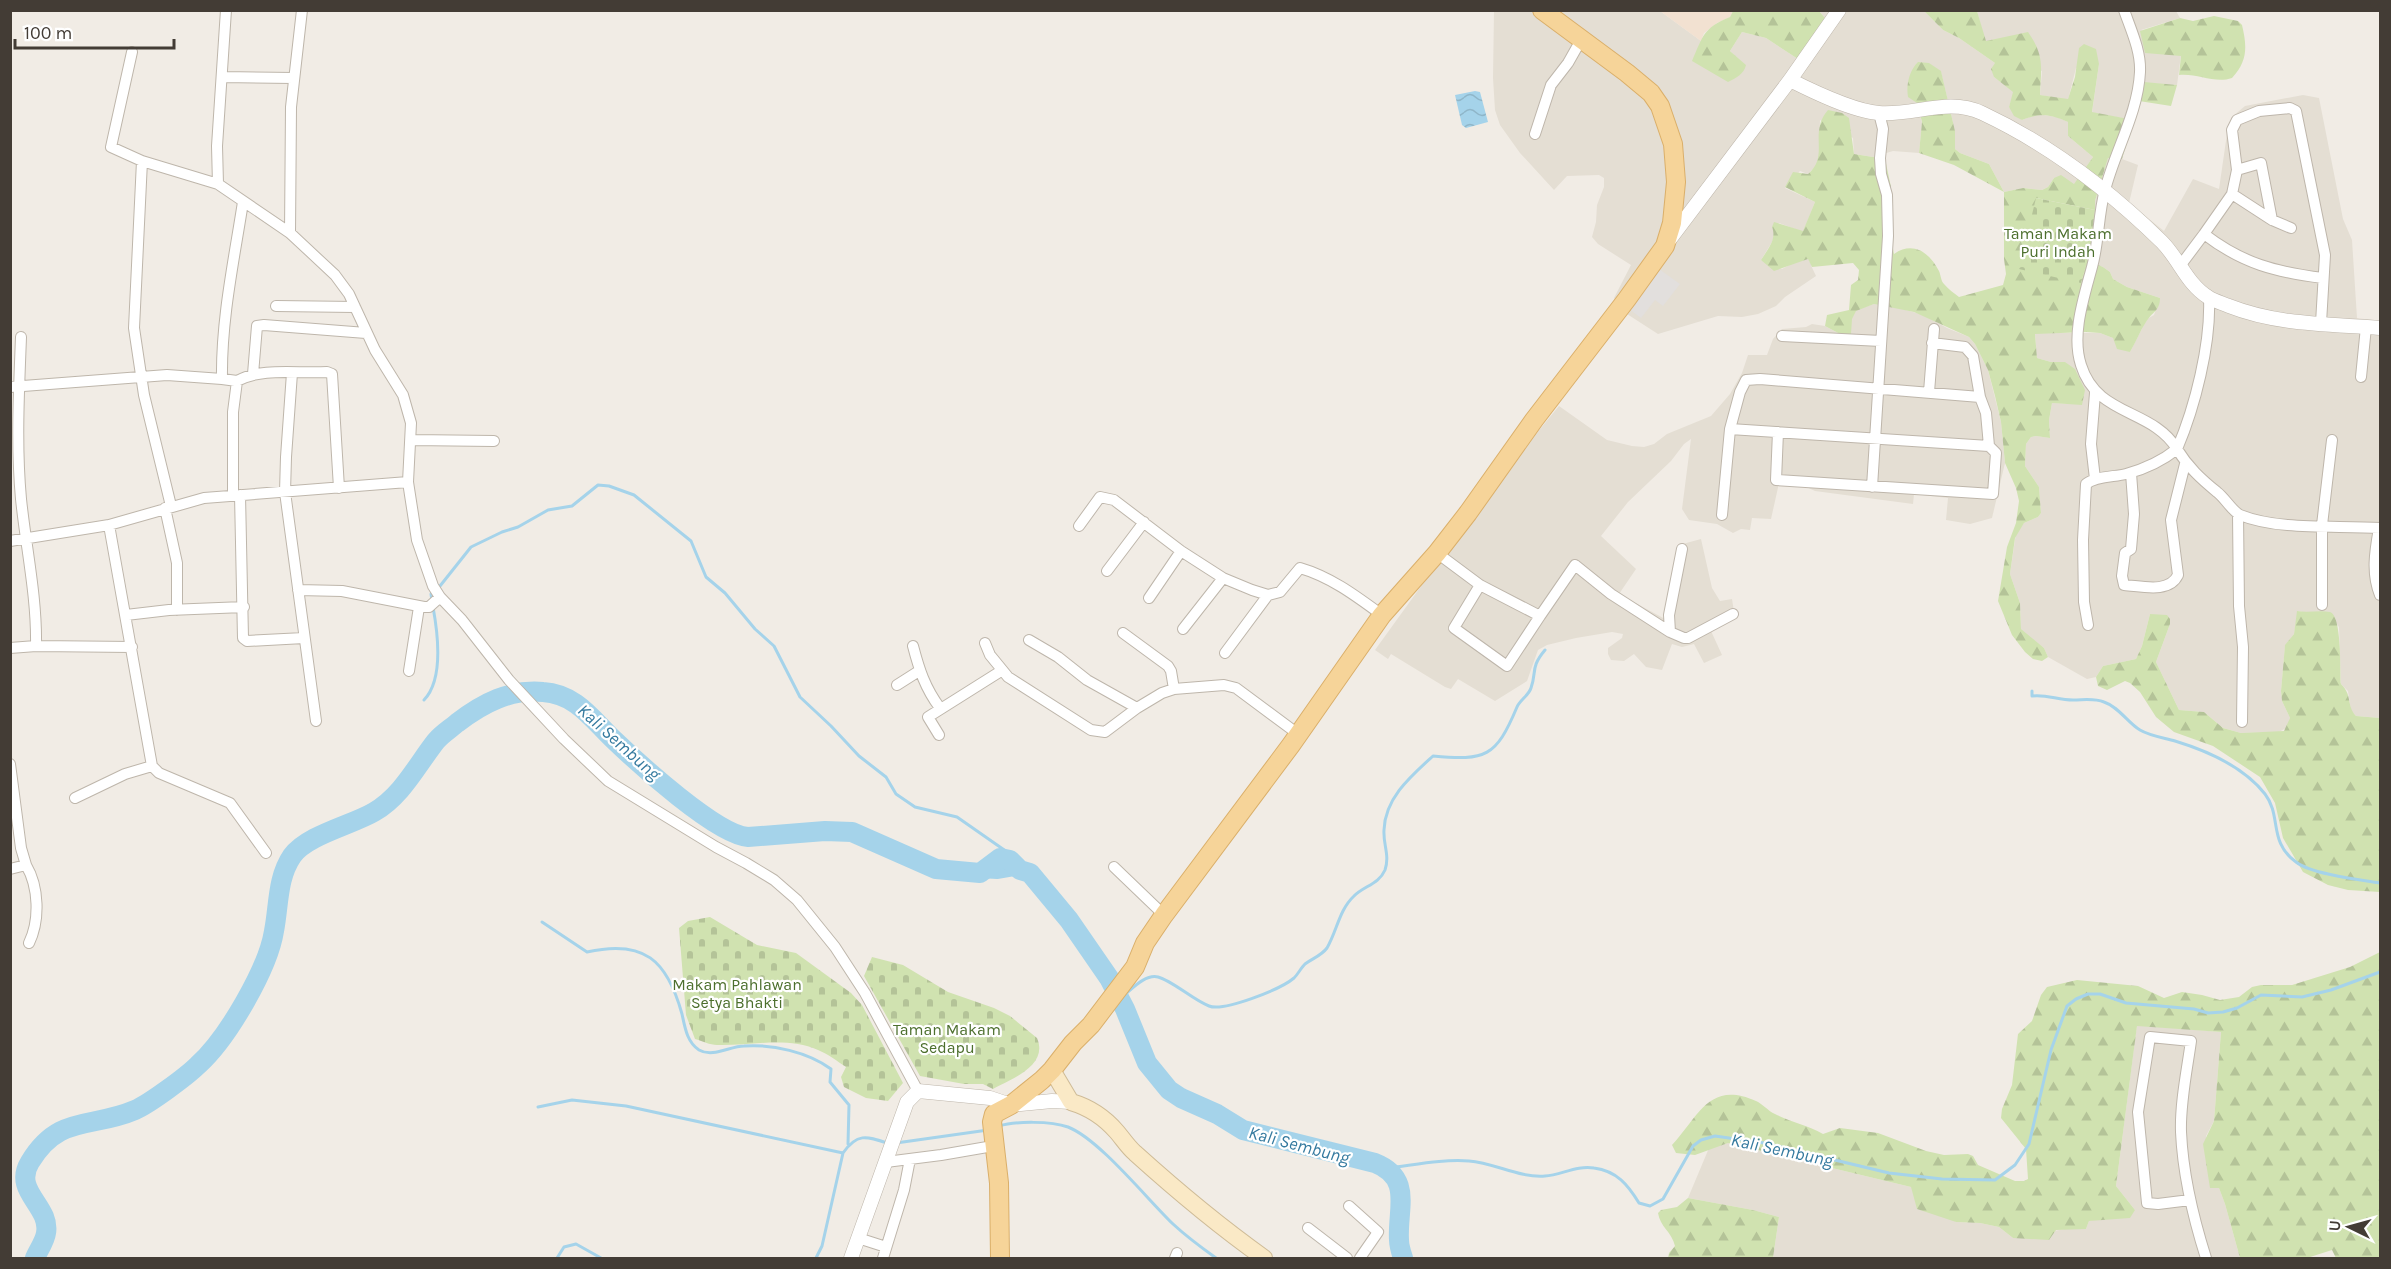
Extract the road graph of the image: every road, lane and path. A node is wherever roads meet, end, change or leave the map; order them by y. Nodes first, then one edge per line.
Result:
1 (226, 10) edge
2 (302, 10) edge
3 (1542, 10) edge
4 (2124, 10) edge
5 (1832, 13) edge
6 (1581, 40) junction
7 (132, 52) dead end
8 (222, 77) junction
9 (294, 78) junction
10 (1790, 80) junction
11 (1879, 113) junction
12 (1535, 134) dead end
13 (142, 161) junction
14 (2237, 170) junction
15 (218, 183) junction
16 (2104, 191) junction
17 (2232, 195) junction
18 (243, 202) junction
19 (2272, 220) junction
20 (2290, 228) dead end
21 (290, 233) junction
22 (2204, 234) junction
23 (1665, 246) junction
24 (2180, 266) junction
25 (2323, 278) junction
26 (2209, 298) junction
27 (276, 306) dead end
28 (355, 307) junction
29 (2321, 323) junction
30 (2373, 328) edge
31 (1934, 329) dead end
32 (366, 333) junction
33 (1782, 336) dead end
34 (21, 337) dead end
35 (1881, 341) junction
36 (1932, 343) junction
37 (292, 373) junction
38 (253, 374) junction
39 (2361, 376) dead end
40 (141, 377) junction
41 (222, 379) junction
42 (237, 381) junction
43 (15, 387) edge
44 (1878, 389) junction
45 (1929, 392) junction
46 (2095, 393) junction
47 (1980, 397) junction
48 (1730, 429) junction
49 (1778, 432) junction
50 (1874, 439) junction
51 (411, 440) junction
52 (2332, 440) dead end
53 (494, 441) dead end
54 (1989, 446) junction
55 (2177, 450) junction
56 (2186, 464) junction
57 (2131, 472) junction
58 (2096, 479) junction
59 (408, 482) junction
60 (1872, 487) junction
61 (339, 488) junction
62 (285, 492) junction
63 (236, 496) junction
64 (168, 507) junction
65 (2238, 514) junction
66 (1722, 515) dead end
67 (1144, 522) junction
68 (109, 525) junction
69 (2322, 525) junction
70 (1079, 526) dead end
71 (2380, 528) edge
72 (26, 539) junction
73 (10, 541) edge
74 (1682, 549) dead end
75 (1181, 551) junction
76 (1437, 553) junction
77 (1107, 571) dead end
78 (1223, 578) junction
79 (1480, 585) junction
80 (298, 590) junction
81 (1268, 595) junction
82 (2380, 596) edge
83 (1149, 598) dead end
84 (432, 599) junction
85 (2322, 605) dead end
86 (244, 607) junction
87 (177, 610) junction
88 (1733, 614) dead end
89 (126, 615) junction
90 (1382, 615) junction
91 (1540, 616) junction
92 (2088, 624) dead end
93 (1183, 629) dead end
94 (1670, 632) junction
95 (1123, 633) dead end
96 (304, 638) junction
97 (1029, 640) dead end
98 (985, 643) dead end
99 (36, 646) junction
100 (913, 646) dead end
101 (132, 647) junction
102 (11, 650) edge
103 (1226, 653) dead end
104 (410, 671) dead end
105 (919, 671) junction
106 (1001, 671) junction
107 (897, 685) dead end
108 (1174, 689) junction
109 (940, 708) junction
110 (1137, 708) junction
111 (316, 721) dead end
112 (2242, 722) dead end
113 (1298, 734) junction
114 (939, 735) dead end
115 (10, 764) edge
116 (152, 766) junction
117 (75, 798) dead end
118 (266, 853) dead end
119 (26, 865) junction
120 (1114, 867) dead end
121 (10, 869) edge
122 (1164, 915) junction
123 (29, 943) dead end
124 (1052, 1070) junction
125 (918, 1091) junction
126 (1071, 1102) junction
127 (1011, 1105) junction
128 (993, 1145) junction
129 (887, 1158) junction
130 (910, 1159) junction
131 (2190, 1200) junction
132 (1348, 1206) dead end
133 (1308, 1228) dead end
134 (858, 1238) junction
135 (885, 1252) edge
136 (851, 1258) edge
137 (1000, 1258) edge
138 (1264, 1258) edge
139 (1347, 1258) edge
140 (1360, 1258) edge
141 (2206, 1258) edge

1 - 8 street
2 - 9 street
3 - 6 main road
4 - 16 street
5 - 10 street
6 - 12 street
6 - 23 main road
7 - 13 street
8 - 9 street
8 - 15 street
9 - 21 street
10 - 11 street
10 - 23 street
11 - 16 street
11 - 35 street
13 - 15 street
13 - 40 street
14 - 17 street
14 - 19 street
14 - 25 street
15 - 18 street
16 - 24 street
16 - 46 street
17 - 19 street
17 - 22 street
18 - 21 street
18 - 41 street
19 - 20 street
21 - 28 street
22 - 24 street
22 - 25 street
23 - 76 main road
24 - 26 street
25 - 29 street
26 - 29 street
26 - 55 street
27 - 28 street
28 - 32 street
29 - 30 street
30 - 39 street
31 - 36 street
32 - 38 street
32 - 51 street
33 - 35 street
34 - 43 street
35 - 44 street
36 - 45 street
36 - 47 street
37 - 38 street
37 - 61 street
37 - 62 street
38 - 42 street
40 - 41 street
40 - 43 street
40 - 64 street
41 - 42 street
42 - 63 street
43 - 72 street
44 - 45 street
44 - 48 street
44 - 50 street
45 - 47 street
46 - 55 street
46 - 58 street
47 - 54 street
48 - 49 street
48 - 66 street
49 - 50 street
49 - 60 street
50 - 54 street
50 - 60 street
51 - 53 street
51 - 59 street
52 - 69 street
54 - 60 street
55 - 56 street
55 - 57 street
56 - 57 street
56 - 65 street
57 - 58 street
58 - 92 street
59 - 61 street
59 - 84 street
61 - 62 street
62 - 63 street
62 - 80 street
63 - 64 street
63 - 86 street
64 - 68 street
64 - 87 street
65 - 69 street
65 - 112 street
67 - 70 street
67 - 75 street
67 - 77 street
68 - 72 street
68 - 89 street
69 - 71 street
69 - 85 street
71 - 82 street
72 - 73 street
72 - 99 street
74 - 94 street
75 - 78 street
75 - 83 street
76 - 79 street
76 - 90 main road
78 - 81 street
78 - 93 street
79 - 91 street
79 - 91 street
80 - 84 street
80 - 96 street
81 - 90 street
81 - 103 street
84 - 104 street
84 - 125 street
86 - 87 street
86 - 96 street
87 - 89 street
88 - 94 street
89 - 101 street
90 - 113 main road
91 - 94 street
95 - 108 street
96 - 111 street
97 - 110 street
98 - 106 street
99 - 101 street
99 - 102 street
100 - 105 street
101 - 116 street
105 - 107 street
105 - 109 street
106 - 109 street
106 - 110 street
108 - 110 street
108 - 113 street
109 - 114 street
113 - 122 main road
115 - 119 street
116 - 117 street
116 - 118 street
119 - 121 street
119 - 123 street
120 - 122 street
122 - 124 main road
124 - 126 main road
124 - 127 main road
125 - 127 street
125 - 129 street
126 - 127 street
126 - 138 main road
127 - 128 main road
128 - 130 street
128 - 137 main road
129 - 130 street
129 - 134 street
130 - 135 street
131 - 131 street
131 - 141 street
132 - 140 street
133 - 139 street
134 - 135 street
134 - 136 street

